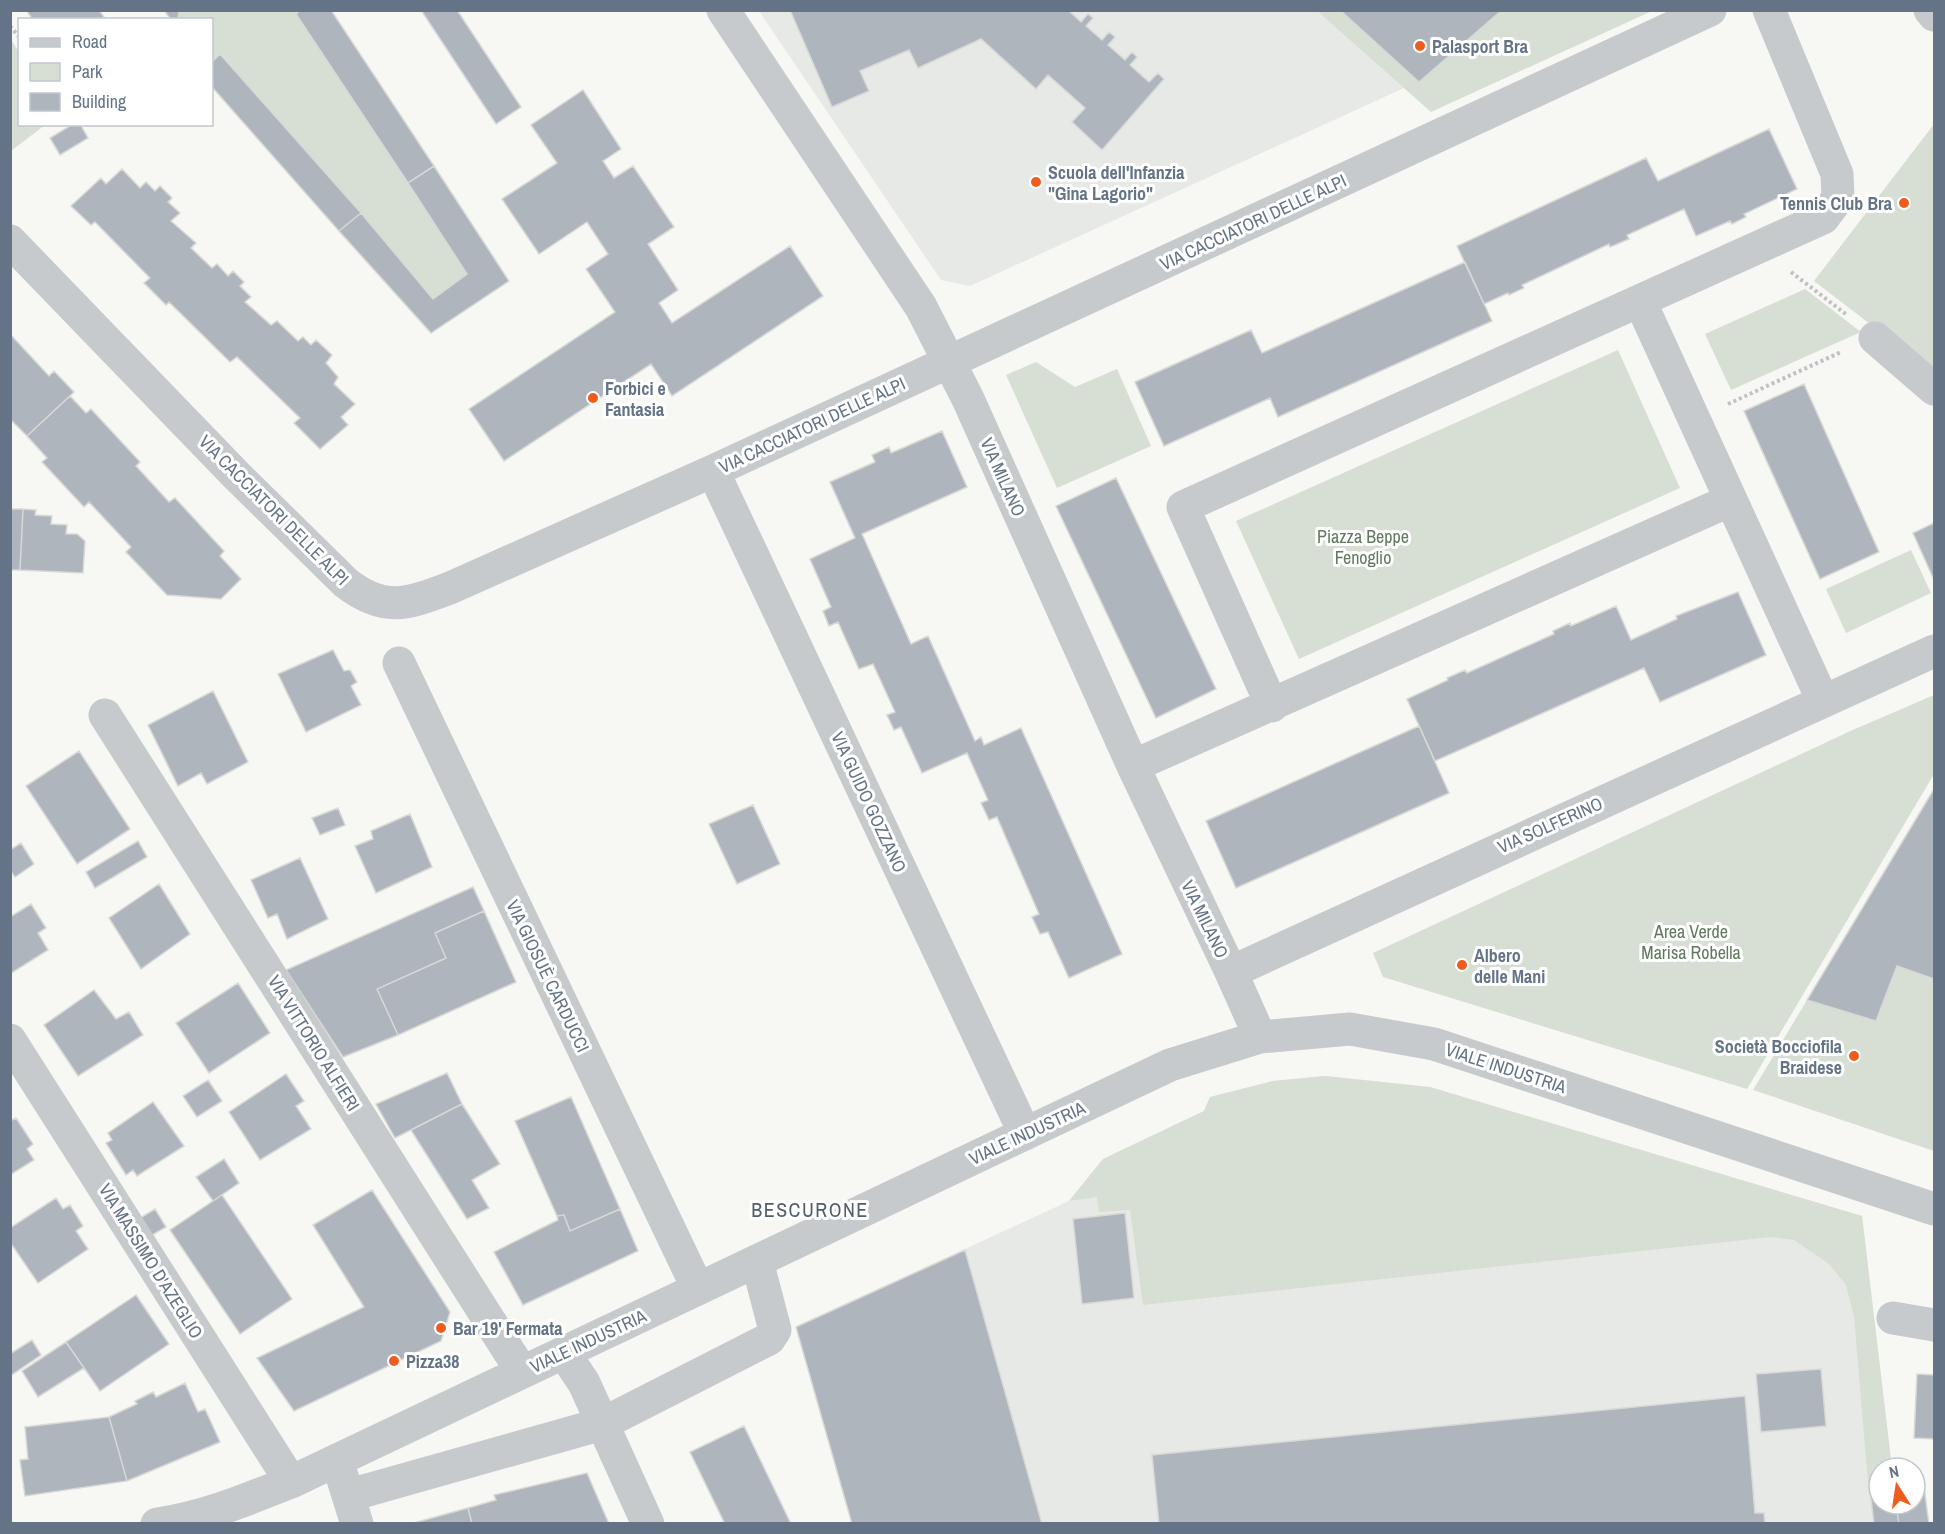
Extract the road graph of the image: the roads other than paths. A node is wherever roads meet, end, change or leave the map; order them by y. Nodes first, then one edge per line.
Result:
1 (723, 10) edge
2 (1710, 10) edge
3 (1769, 10) edge
4 (1930, 10) edge
5 (1935, 15) edge
6 (10, 241) edge
7 (1640, 301) junction
8 (1875, 338) road end
9 (950, 361) junction
10 (1935, 389) edge
11 (713, 471) junction
12 (1731, 500) junction
13 (1935, 651) edge
14 (399, 663) dead end
15 (1823, 701) junction
16 (1272, 706) junction
17 (105, 715) dead end
18 (1133, 766) junction
19 (1231, 972) junction
20 (1260, 1037) junction
21 (10, 1040) edge
22 (1025, 1134) junction
23 (1935, 1209) edge
24 (757, 1261) junction
25 (698, 1289) junction
26 (1893, 1318) dead end
27 (1935, 1325) edge
28 (564, 1353) junction
29 (522, 1372) junction
30 (602, 1424) junction
31 (335, 1461) junction
32 (291, 1482) junction
33 (354, 1509) edge
34 (157, 1524) edge
35 (648, 1524) edge

1 - 9 street, VIA MILANO
2 - 9 street, VIA CACCIATORI DELLE ALPI
3 - 7 street
4 - 5 street
6 - 11 street, VIA CACCIATORI DELLE ALPI
7 - 12 street
7 - 16 street
8 - 10 street
9 - 11 street, VIA CACCIATORI DELLE ALPI
9 - 18 street, VIA MILANO
11 - 22 street, VIA GUIDO GOZZANO
12 - 15 street
12 - 16 street
13 - 15 street, VIA SOLFERINO
14 - 25 street, VIA GIOSUÈ CARDUCCI
15 - 19 street, VIA SOLFERINO
16 - 18 street
17 - 29 street, VIA VITTORIO ALFIERI
18 - 19 street, VIA MILANO
19 - 20 street
20 - 22 street, VIALE INDUSTRIA
20 - 23 street, VIALE INDUSTRIA
21 - 32 street, VIA MASSIMO D'AZEGLIO
22 - 24 street, VIALE INDUSTRIA
24 - 25 street, VIALE INDUSTRIA
24 - 30 street
25 - 28 street, VIALE INDUSTRIA
26 - 27 street
28 - 29 street, VIALE INDUSTRIA
28 - 30 street
29 - 31 street, VIALE INDUSTRIA
30 - 33 street
30 - 35 street
31 - 32 street, VIALE INDUSTRIA
31 - 33 street
32 - 34 street, VIALE INDUSTRIA

